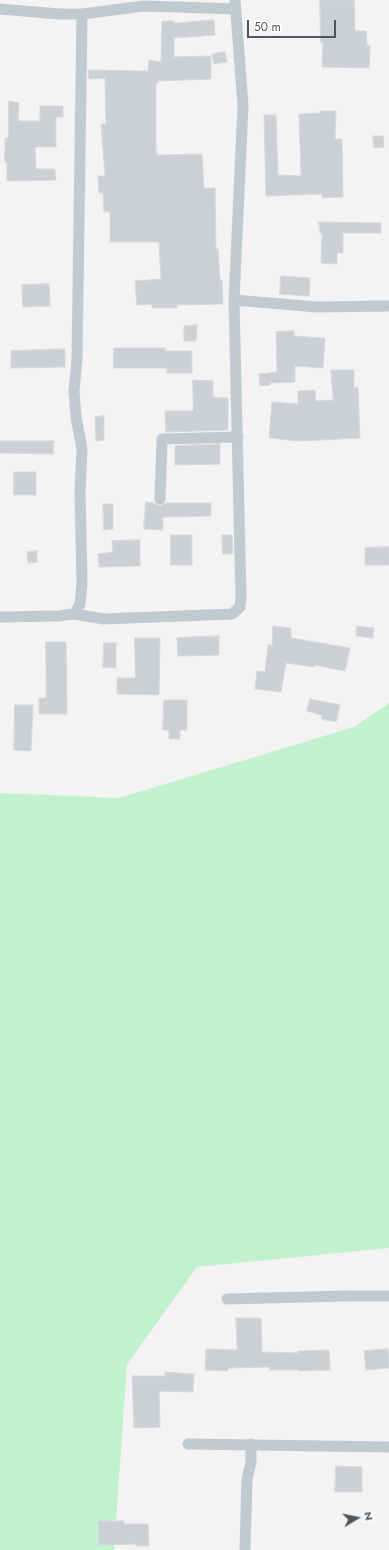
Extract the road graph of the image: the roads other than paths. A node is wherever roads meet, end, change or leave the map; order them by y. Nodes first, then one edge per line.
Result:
1 (235, 5) edge
2 (0, 9) edge
3 (82, 14) junction
4 (234, 300) junction
5 (389, 306) edge
6 (238, 437) junction
7 (160, 499) dead end
8 (74, 614) junction
9 (0, 617) edge
10 (389, 1296) edge
11 (227, 1299) dead end
12 (188, 1444) dead end
13 (250, 1444) junction
14 (389, 1447) edge
15 (244, 1550) edge

1 - 3 street
1 - 4 street
2 - 3 street
3 - 8 street
4 - 5 street
4 - 6 street
6 - 7 street
6 - 8 street
8 - 9 street
10 - 11 street
12 - 13 street
13 - 14 street
13 - 15 street

